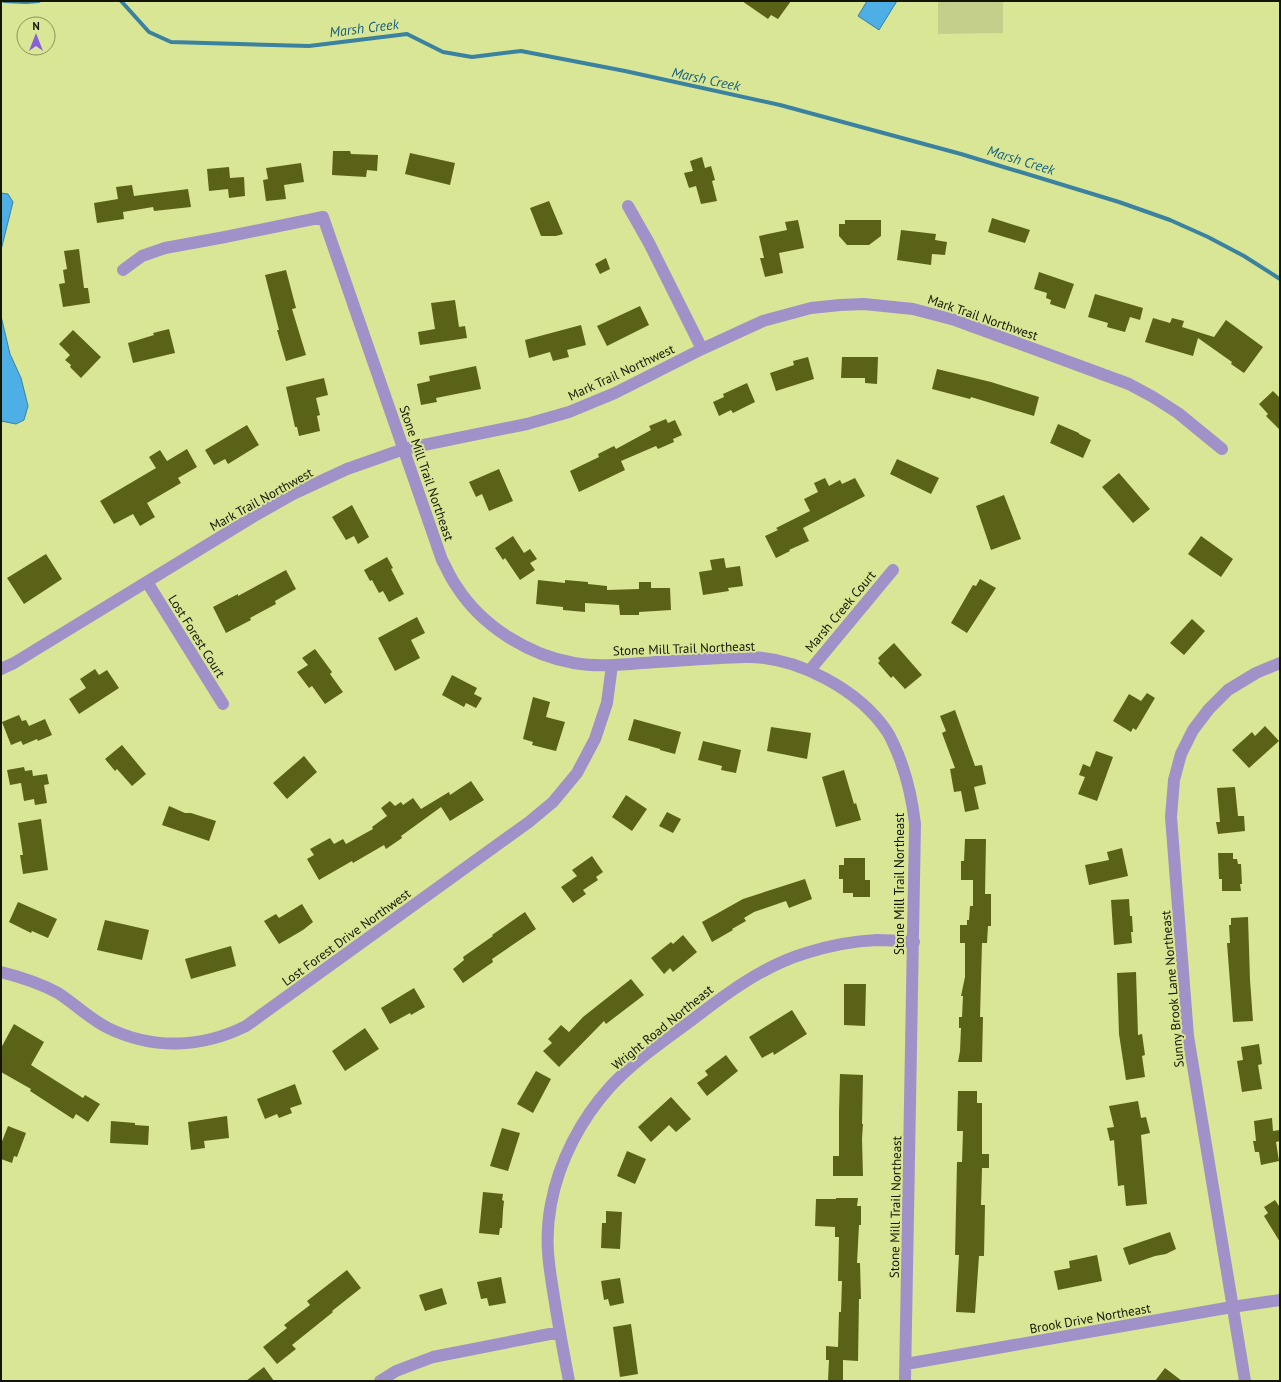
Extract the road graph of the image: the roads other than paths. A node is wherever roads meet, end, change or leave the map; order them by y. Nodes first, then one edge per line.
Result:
1 (628, 206) dead end
2 (123, 270) dead end
3 (702, 349) junction
4 (404, 450) junction
5 (1222, 450) dead end
6 (893, 570) dead end
7 (147, 582) junction
8 (1280, 663) edge
9 (612, 665) junction
10 (1, 669) edge
11 (810, 670) junction
12 (223, 704) dead end
13 (914, 942) junction
14 (1, 972) edge
15 (1280, 1300) edge
16 (1232, 1307) junction
17 (560, 1332) junction
18 (906, 1364) junction
19 (380, 1381) edge
20 (569, 1381) edge
21 (906, 1381) edge
22 (1245, 1381) edge

1 - 3 street
2 - 4 street, Stone Mill Trail Northeast
3 - 4 street, Mark Trail Northwest
3 - 5 street, Mark Trail Northwest
4 - 7 street, Mark Trail Northwest
4 - 9 street, Stone Mill Trail Northeast
6 - 11 street, Marsh Creek Court
7 - 10 street, Mark Trail Northwest
7 - 12 street, Lost Forest Court
8 - 16 street, Sunny Brook Lane Northeast
9 - 11 street, Stone Mill Trail Northeast
9 - 14 street, Lost Forest Drive Northwest
11 - 13 street, Stone Mill Trail Northeast
13 - 17 street, Wright Road Northeast
13 - 18 street, Stone Mill Trail Northeast
15 - 16 street, Brook Drive Northeast
16 - 18 street, Brook Drive Northeast
16 - 22 street, Sunny Brook Lane Northeast
17 - 19 street
17 - 20 street, Wright Road Northeast
18 - 21 street, Stone Mill Trail Northeast

